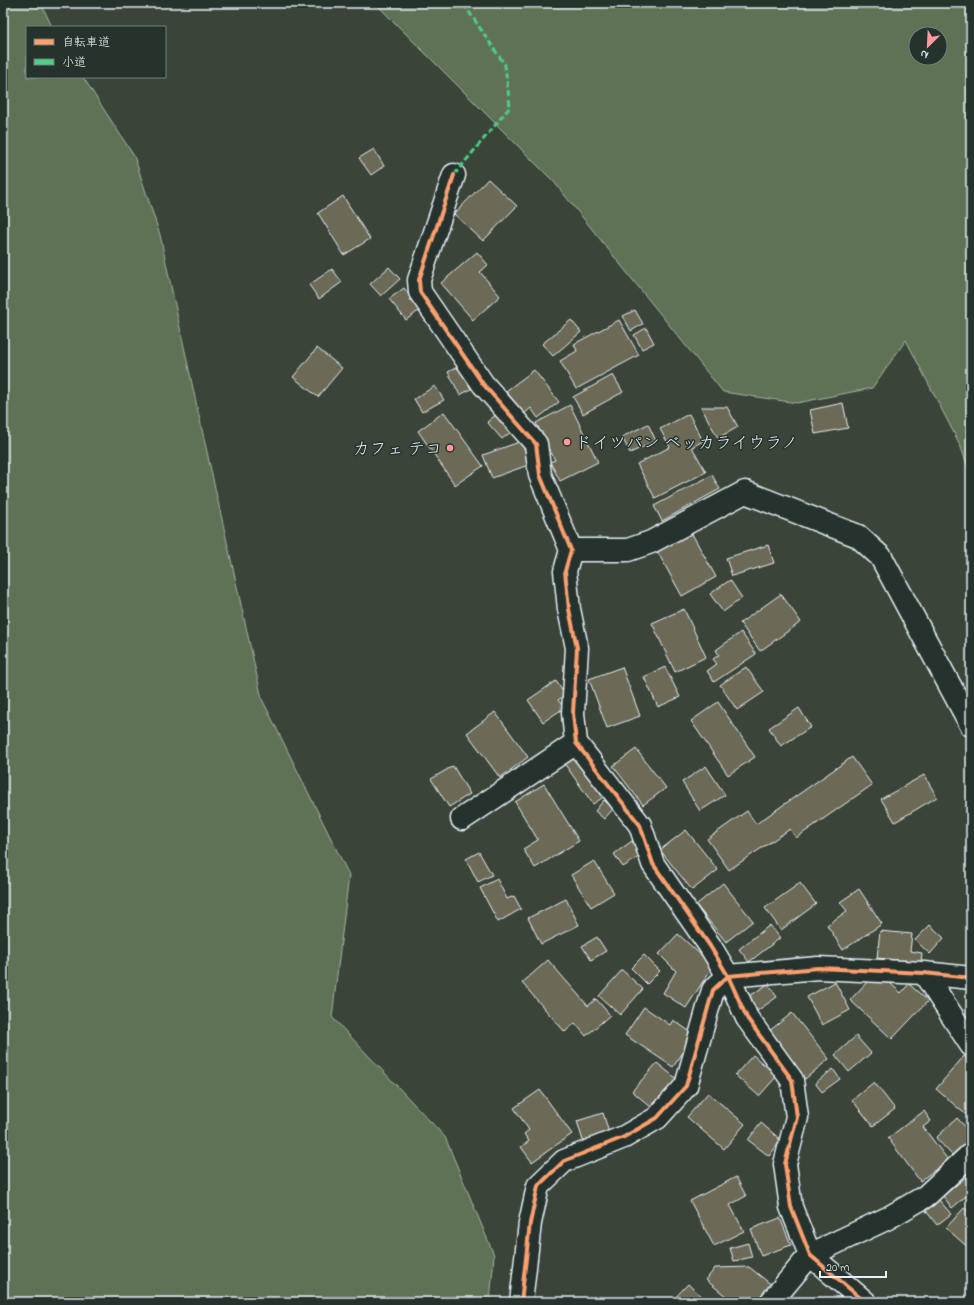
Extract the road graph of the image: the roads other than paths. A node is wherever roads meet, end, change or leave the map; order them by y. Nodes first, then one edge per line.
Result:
1 (454, 175) dead end
2 (571, 550) junction
3 (971, 725) edge
4 (576, 743) junction
5 (462, 819) dead end
6 (924, 973) junction
7 (728, 976) junction
8 (971, 978) edge
9 (971, 1045) edge
10 (971, 1154) edge
11 (810, 1255) junction
12 (521, 1302) edge
13 (771, 1302) edge
14 (865, 1302) edge

1 - 2 street
2 - 3 street
2 - 4 street
4 - 5 street
4 - 7 street
6 - 7 street
6 - 8 street
6 - 9 street
7 - 11 street
7 - 12 street
10 - 11 street
11 - 13 street
11 - 14 street

